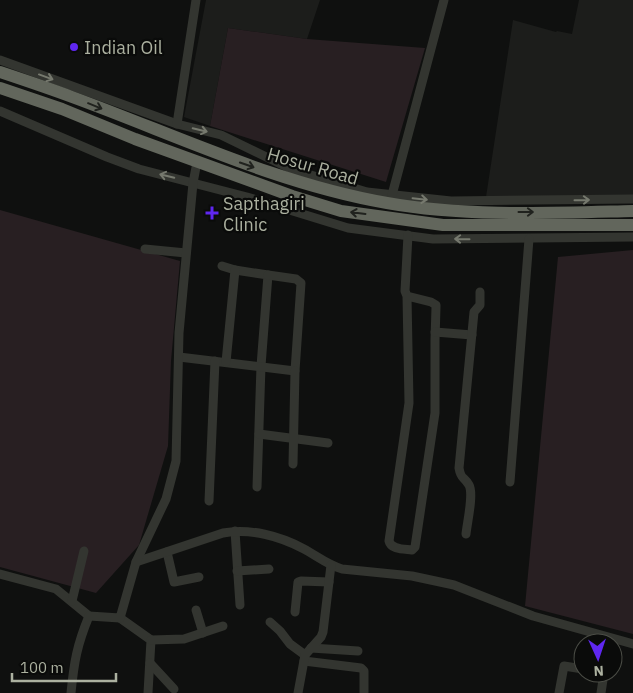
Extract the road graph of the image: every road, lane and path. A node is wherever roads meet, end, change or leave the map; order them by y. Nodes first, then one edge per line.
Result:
1 (196, 0) edge
2 (444, 0) edge
3 (0, 60) edge
4 (0, 72) edge
5 (0, 88) edge
6 (74, 92) junction
7 (0, 112) edge
8 (177, 124) junction
9 (197, 162) junction
10 (193, 183) junction
11 (392, 195) junction
12 (633, 199) edge
13 (493, 206) junction
14 (633, 211) edge
15 (633, 225) edge
16 (408, 236) junction
17 (633, 237) edge
18 (529, 239) junction
19 (145, 248) dead end
20 (186, 253) junction
21 (222, 266) dead end
22 (235, 270) junction
23 (268, 275) junction
24 (480, 292) dead end
25 (407, 296) junction
26 (435, 332) junction
27 (472, 335) junction
28 (179, 357) junction
29 (215, 361) junction
30 (226, 362) junction
31 (261, 366) junction
32 (295, 371) junction
33 (259, 434) junction
34 (294, 437) junction
35 (328, 443) dead end
36 (293, 464) dead end
37 (510, 482) dead end
38 (257, 487) dead end
39 (209, 501) dead end
40 (235, 531) junction
41 (466, 534) dead end
42 (84, 551) dead end
43 (167, 552) junction
44 (136, 562) junction
45 (331, 565) junction
46 (269, 569) dead end
47 (237, 571) junction
48 (0, 574) edge
49 (199, 577) dead end
50 (329, 582) junction
51 (72, 601) junction
52 (240, 604) dead end
53 (196, 610) dead end
54 (295, 612) dead end
55 (89, 616) junction
56 (120, 618) junction
57 (270, 622) dead end
58 (223, 626) dead end
59 (203, 633) junction
60 (588, 633) edge
61 (151, 640) junction
62 (358, 651) dead end
63 (307, 655) junction
64 (150, 662) junction
65 (573, 667) edge
66 (174, 689) dead end
67 (364, 692) edge
68 (71, 693) edge
69 (148, 693) edge
70 (298, 693) edge
71 (559, 693) edge

1 - 8 street
2 - 11 street
3 -> 6 street
4 - 6 highway, Hosur Road
5 - 9 highway, Hosur Road
6 - 8 street
6 -> 13 highway, Hosur Road
10 -> 7 street
8 -> 11 street
9 - 10 street
15 -> 9 highway, Hosur Road
10 - 16 street
10 - 20 street
11 -> 13 street
13 -> 12 street
13 -> 14 highway, Hosur Road
18 -> 16 street
16 - 25 street
17 - 18 street
18 - 37 street
19 - 20 street
20 - 28 street
21 - 22 street
22 - 23 street
22 - 30 street
23 - 31 street
23 - 32 street
24 - 27 street
25 - 26 street
25 - 26 street
26 - 27 street
27 - 41 street
28 - 29 street
28 - 44 street
29 - 30 street
29 - 39 street
30 - 31 street
31 - 32 street
31 - 33 street
32 - 34 street
33 - 34 street
33 - 38 street
34 - 35 street
34 - 36 street
40 - 43 street
40 - 45 street
40 - 47 street
42 - 51 street
43 - 44 street
43 - 49 street
44 - 56 street
45 - 50 street
45 - 60 street
46 - 47 street
47 - 52 street
48 - 51 street
50 - 54 street
50 - 63 street
51 - 55 street
53 - 59 street
55 - 56 street
55 - 68 street
56 - 61 street
57 - 63 street
58 - 59 street
59 - 61 street
61 - 64 street
62 - 63 street
63 - 67 street
63 - 70 street
64 - 66 street
64 - 69 street
65 - 71 street

